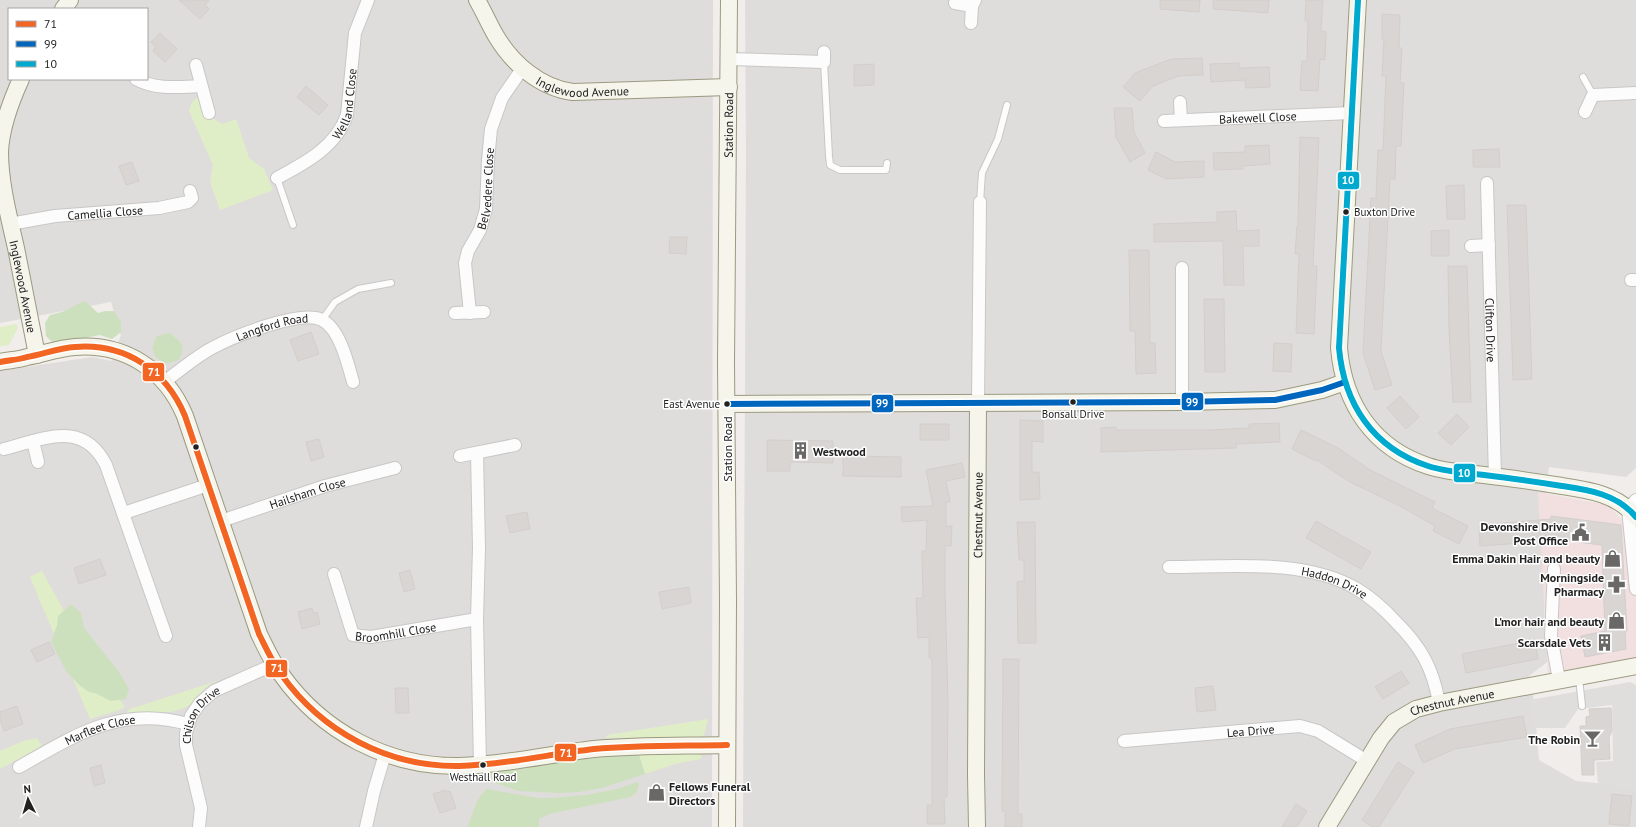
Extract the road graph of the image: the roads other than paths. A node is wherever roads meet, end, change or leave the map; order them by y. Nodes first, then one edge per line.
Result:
1 (70, 0) edge
2 (368, 0) edge
3 (477, 0) edge
4 (729, 0) edge
5 (1358, 0) edge
6 (955, 3) dead end
7 (974, 3) edge
8 (64, 8) edge
9 (971, 23) dead end
10 (824, 57) joint
11 (729, 59) junction
12 (196, 65) dead end
13 (522, 69) junction
14 (1583, 78) dead end
15 (21, 80) edge
16 (139, 80) edge
17 (201, 86) junction
18 (729, 87) junction
19 (1636, 93) edge
20 (1593, 95) junction
21 (1180, 102) dead end
22 (1007, 105) dead end
23 (1585, 112) dead end
24 (209, 113) dead end
25 (1351, 113) junction
26 (1164, 120) dead end
27 (1181, 120) junction
28 (1, 139) edge
29 (887, 163) dead end
30 (277, 178) joint
31 (1487, 183) dead end
32 (190, 191) dead end
33 (980, 202) joint
34 (10, 224) junction
35 (293, 225) dead end
36 (1489, 245) junction
37 (1471, 246) dead end
38 (1182, 268) dead end
39 (391, 283) dead end
40 (484, 312) dead end
41 (455, 313) dead end
42 (470, 313) junction
43 (322, 320) junction
44 (37, 355) junction
45 (0, 362) edge
46 (164, 382) junction
47 (353, 382) dead end
48 (1344, 382) junction
49 (1182, 402) junction
50 (727, 404) junction
51 (978, 404) junction
52 (33, 441) junction
53 (515, 445) dead end
54 (4, 448) dead end
55 (477, 453) junction
56 (460, 456) dead end
57 (38, 462) dead end
58 (395, 468) dead end
59 (1495, 477) junction
60 (208, 485) junction
61 (1633, 509) edge
62 (124, 513) junction
63 (221, 522) junction
64 (1169, 567) dead end
65 (1554, 569) dead end
66 (334, 574) dead end
67 (1636, 589) edge
68 (477, 619) junction
69 (166, 636) dead end
70 (275, 664) junction
71 (1636, 666) edge
72 (1578, 677) junction
73 (1559, 680) junction
74 (1440, 703) junction
75 (1582, 706) dead end
76 (188, 724) junction
77 (1124, 741) dead end
78 (727, 745) junction
79 (385, 754) junction
80 (1368, 761) junction
81 (480, 764) junction
82 (19, 767) dead end
83 (199, 827) edge
84 (366, 827) edge
85 (727, 827) edge
86 (977, 827) edge
87 (1327, 827) edge

1 - 8 street
2 - 30 street, Welland Close
3 - 13 street, Inglewood Avenue
4 - 11 street, Station Road
5 - 25 street
6 - 7 street
7 - 9 street
10 - 11 street
10 - 29 lane
11 - 18 street, Station Road
12 - 17 street
13 - 18 street, Inglewood Avenue
13 - 42 street, Belvedere Close
14 - 20 lane
15 - 28 street, Inglewood Avenue
16 - 17 street
17 - 24 street
18 - 50 street, Station Road
19 - 20 street
20 - 23 street
21 - 27 street
22 - 33 lane
25 - 27 street, Bakewell Close
25 - 48 street
26 - 27 street, Bakewell Close
28 - 34 street, Inglewood Avenue
30 - 35 lane
31 - 36 street, Clifton Drive
32 - 34 street, Camellia Close
33 - 51 street, Chestnut Avenue
34 - 44 street, Inglewood Avenue
36 - 37 street
36 - 59 street, Clifton Drive
38 - 49 street
39 - 43 lane
40 - 42 street
41 - 42 street
43 - 46 street, Langford Road
43 - 47 street, Langford Road
44 - 45 street
44 - 46 street
46 - 60 street
48 - 49 street
48 - 59 street
49 - 51 street
50 - 51 street
50 - 78 street, Station Road
51 - 86 street, Chestnut Avenue
52 - 54 street
52 - 57 street
52 - 62 street
53 - 55 street
55 - 56 street
55 - 68 street
58 - 63 street, Hailsham Close
59 - 61 street
60 - 62 street
60 - 63 street
61 - 67 street
62 - 69 street
63 - 70 street
64 - 74 street, Haddon Drive
65 - 73 street
66 - 68 street, Broomhill Close
68 - 81 street
70 - 76 street, Chilson Drive
70 - 79 street
71 - 72 street, Chestnut Avenue
72 - 73 street, Chestnut Avenue
72 - 75 lane
73 - 74 street, Chestnut Avenue
74 - 80 street, Chestnut Avenue
76 - 82 street, Marfleet Close
76 - 83 street, Chilson Drive
77 - 80 street, Lea Drive
78 - 81 street
78 - 85 street, Station Road
79 - 81 street
79 - 84 street
80 - 87 street, Chestnut Avenue

